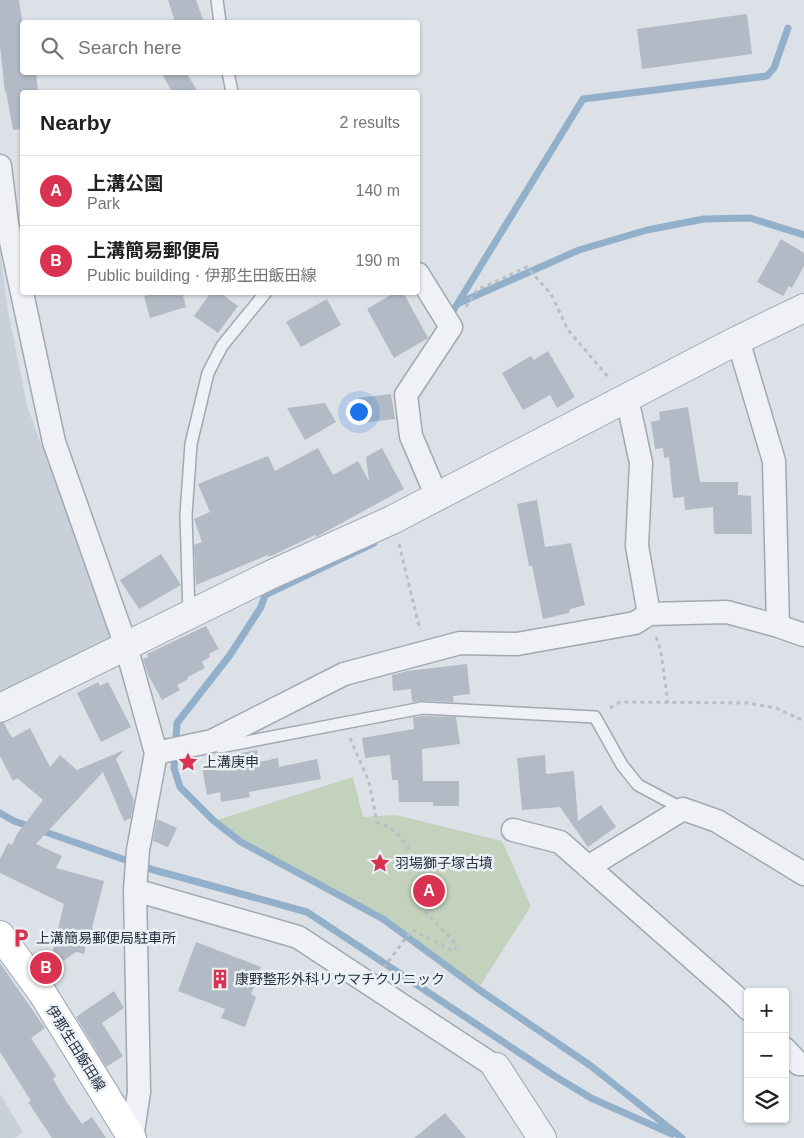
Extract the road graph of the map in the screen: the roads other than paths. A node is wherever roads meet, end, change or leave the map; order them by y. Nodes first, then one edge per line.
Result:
1 (217, 0) edge
2 (220, 20) edge
3 (229, 75) edge
4 (232, 90) edge
5 (0, 166) edge
6 (420, 277) edge
7 (20, 284) edge
8 (22, 295) edge
9 (264, 295) edge
10 (804, 308) edge
11 (738, 340) junction
12 (627, 398) junction
13 (437, 496) junction
14 (649, 614) junction
15 (189, 616) junction
16 (778, 626) junction
17 (804, 635) edge
18 (126, 646) junction
19 (0, 708) edge
20 (212, 741) junction
21 (160, 752) junction
22 (683, 809) junction
23 (513, 830) dead end
24 (588, 867) junction
25 (804, 874) edge
26 (135, 884) junction
27 (0, 935) edge
28 (744, 1005) edge
29 (789, 1053) edge
30 (804, 1064) edge
31 (496, 1067) joint
32 (132, 1138) edge
33 (542, 1138) edge

1 - 2 lane
3 - 4 lane
5 - 7 street
6 - 13 street
8 - 18 street
9 - 15 lane
10 - 11 street
11 - 12 street
11 - 16 street
12 - 13 street
12 - 14 street
13 - 15 street
14 - 16 street
14 - 20 street
15 - 18 street
16 - 17 street
18 - 19 street
18 - 21 street
20 - 21 street
20 - 22 lane
21 - 26 street
22 - 24 street
22 - 25 street
23 - 24 street
24 - 28 street
26 - 31 street
26 - 32 street
27 - 32 main road, 伊那生田飯田線
29 - 30 street
31 - 33 street

